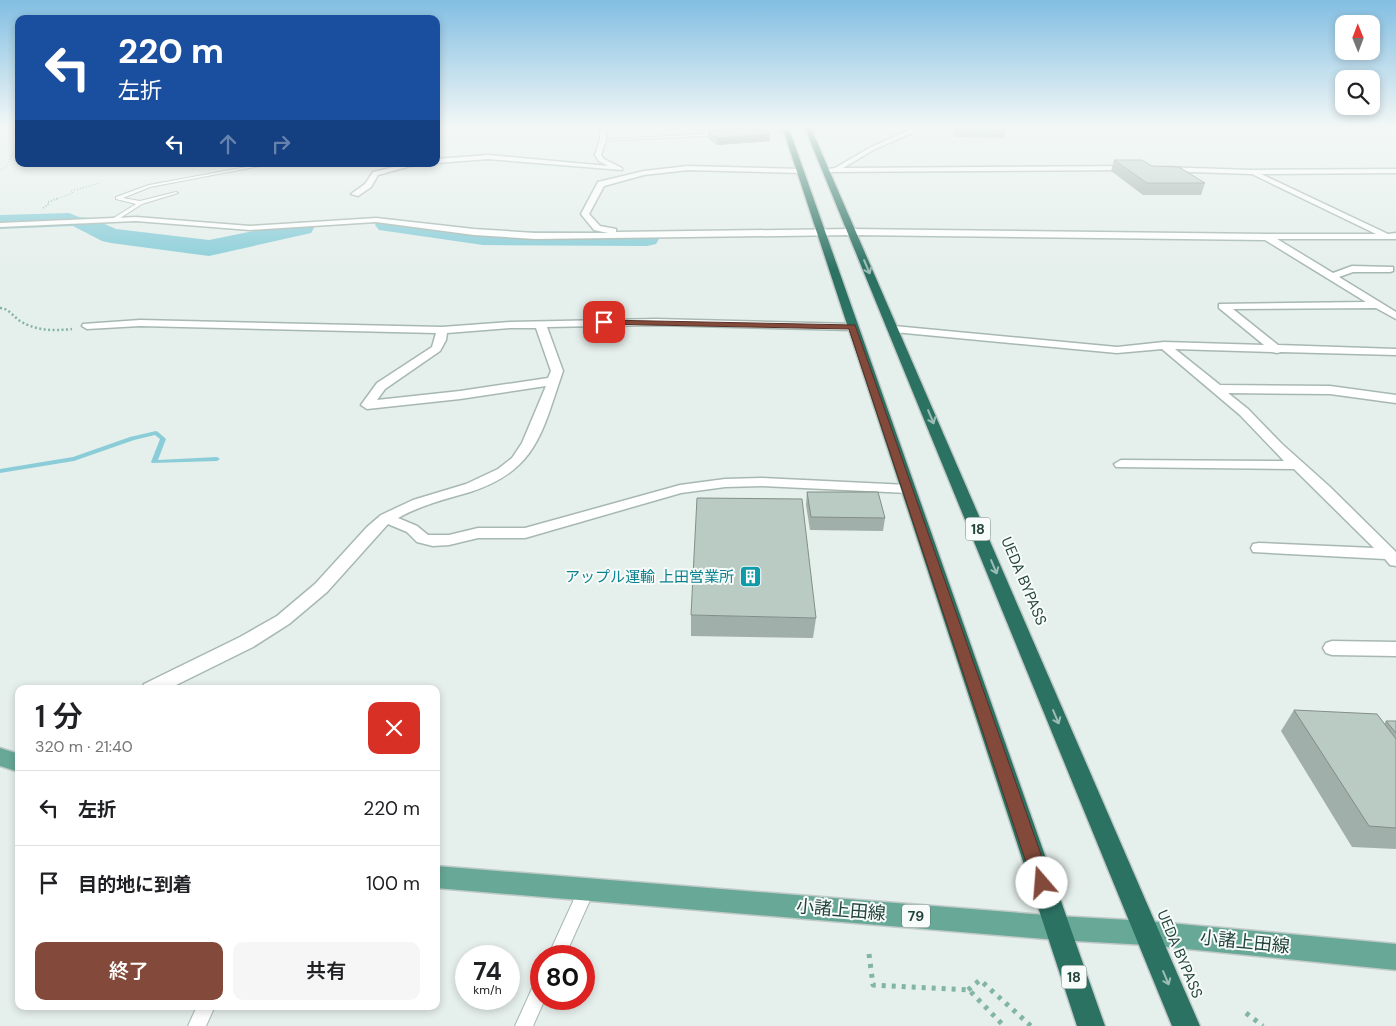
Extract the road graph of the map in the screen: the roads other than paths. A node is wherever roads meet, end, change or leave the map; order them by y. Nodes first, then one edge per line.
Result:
1 (215, 174) edge
2 (374, 174) edge
3 (636, 174) edge
4 (801, 174) edge
5 (834, 174) edge
6 (1256, 174) edge
7 (121, 188) dead end
8 (136, 191) junction
9 (176, 193) dead end
10 (355, 194) dead end
11 (140, 203) junction
12 (115, 219) junction
13 (0, 225) edge
14 (852, 232) junction
15 (822, 233) junction
16 (653, 235) junction
17 (1392, 236) edge
18 (1268, 237) junction
19 (1390, 268) dead end
20 (1331, 277) junction
21 (1378, 305) junction
22 (1396, 316) edge
23 (540, 324) junction
24 (87, 326) road end
25 (852, 327) junction
26 (894, 329) junction
27 (442, 330) junction
28 (1164, 345) junction
29 (1277, 350) junction
30 (1396, 352) edge
31 (553, 381) junction
32 (1219, 389) junction
33 (1396, 399) edge
34 (1121, 464) dead end
35 (1297, 465) junction
36 (908, 489) junction
37 (386, 518) junction
38 (1259, 548) dead end
39 (1392, 558) edge
40 (1332, 648) dead end
41 (1396, 649) edge
42 (159, 685) edge
43 (0, 756) edge
44 (15, 762) edge
45 (440, 877) edge
46 (587, 889) junction
47 (1057, 928) junction
48 (1147, 933) junction
49 (561, 945) edge
50 (1396, 957) edge
51 (204, 1010) edge
52 (531, 1010) edge
53 (197, 1026) edge
54 (524, 1026) edge
55 (1091, 1026) edge
56 (1186, 1026) edge

1 - 8 lane
2 - 10 street
3 - 16 street
4 - 15 highway, 18
5 - 14 highway, UEDA BYPASS / 18
6 - 17 street
7 - 8 lane
8 - 11 lane
9 - 11 lane
11 - 12 lane
12 - 13 street
12 - 16 street
14 - 15 street
14 - 18 street
14 -> 26 highway, UEDA BYPASS / 18
15 - 16 street
15 - 25 highway, 18
17 - 18 street
18 - 20 street
19 - 20 street
20 - 21 street
21 - 22 street
21 - 29 street
23 - 25 street
23 - 27 street
23 - 31 street
24 - 27 street
25 - 36 highway, 18
26 - 28 street
26 -> 48 highway, UEDA BYPASS / 18
27 - 31 street
28 - 29 street
28 - 32 street
29 - 30 street
31 - 37 street
32 - 33 street
32 - 35 street
34 - 35 street
35 - 39 street
36 - 37 street
36 - 47 highway, 18
37 - 42 street
38 - 39 street
40 - 41 street
43 - 44 main road
45 - 46 main road, 小諸上田線 / 79
46 - 47 main road, 小諸上田線 / 79
46 - 49 lane
47 - 48 main road, 小諸上田線 / 79
47 - 55 highway, 18
48 - 50 main road, 小諸上田線 / 79
48 -> 56 highway, UEDA BYPASS / 18
51 - 53 lane
52 - 54 lane

